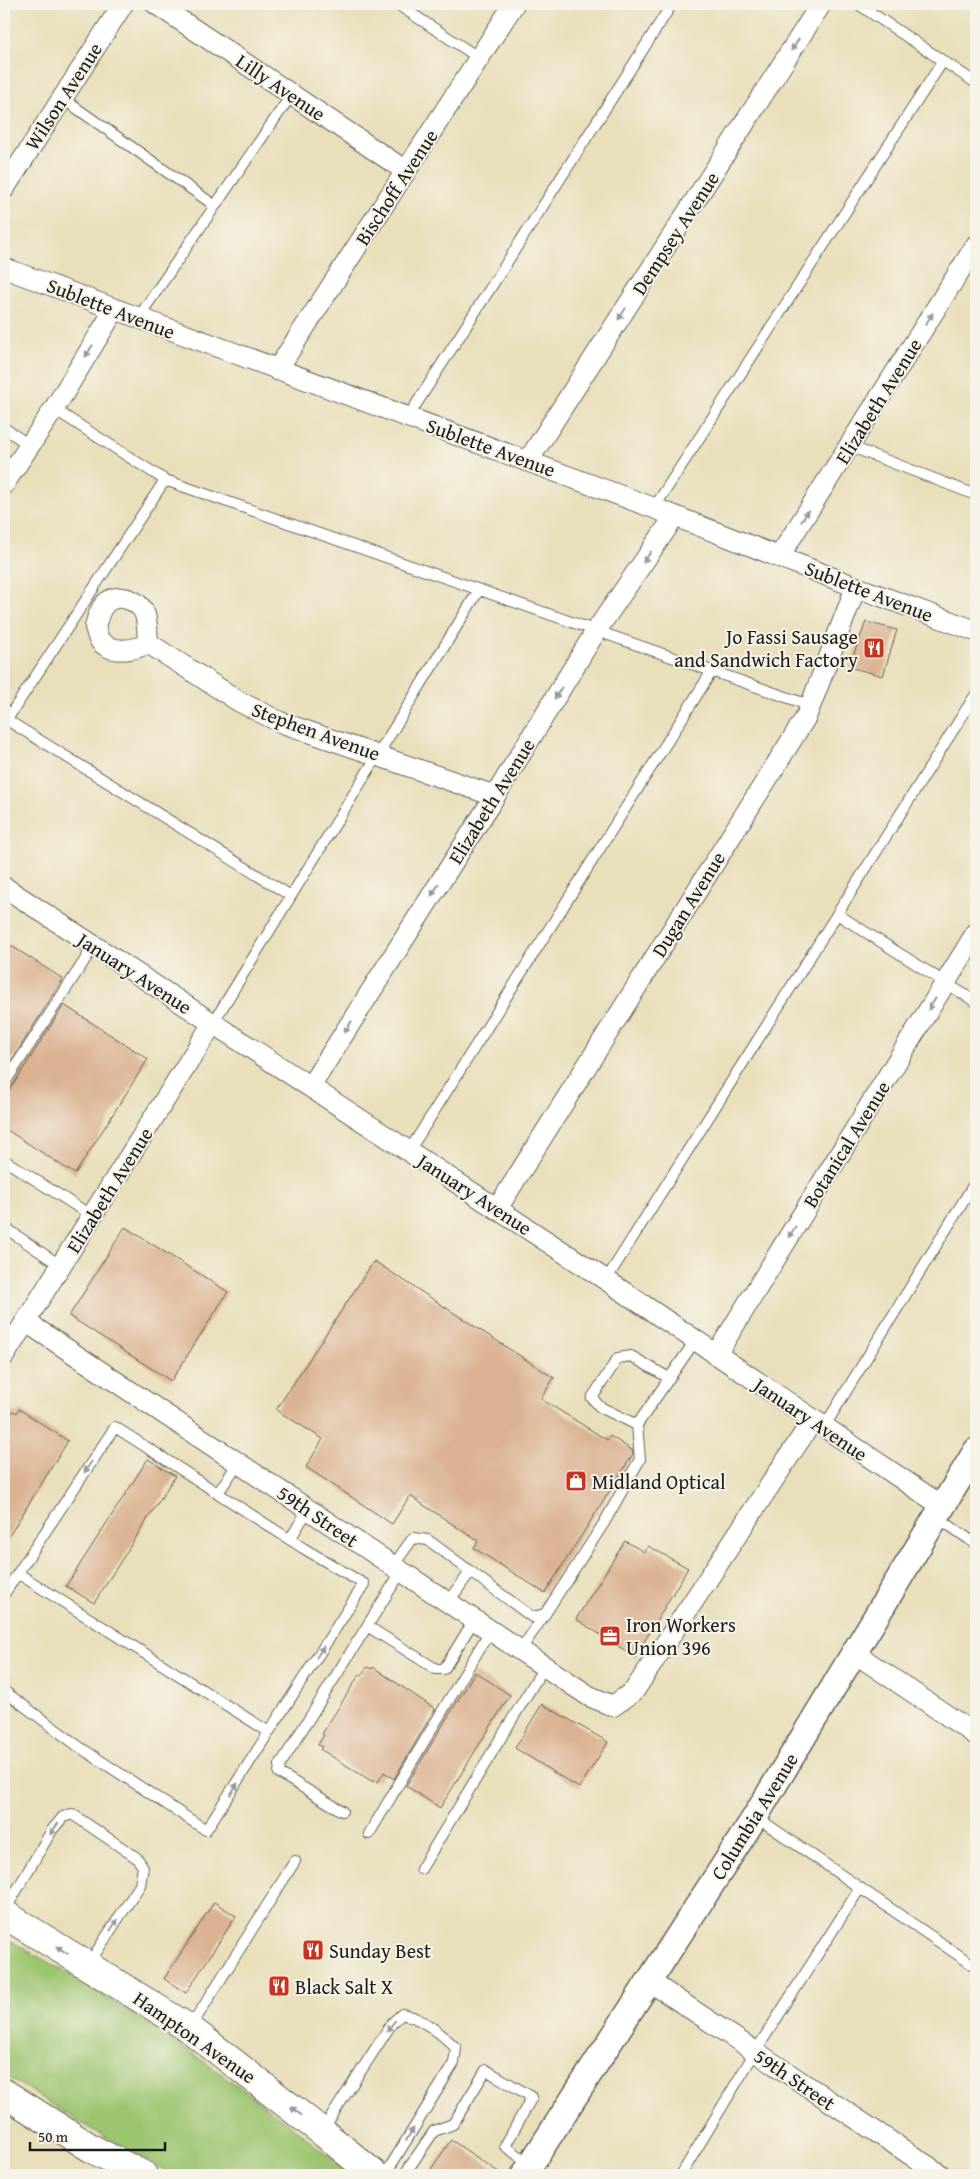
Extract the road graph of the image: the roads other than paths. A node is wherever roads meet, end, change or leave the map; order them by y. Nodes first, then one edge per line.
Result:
1 (123, 4) edge
2 (156, 4) edge
3 (397, 4) edge
4 (514, 4) edge
5 (672, 4) edge
6 (821, 4) edge
7 (858, 4) edge
8 (479, 58) junction
9 (943, 61) junction
10 (976, 83) edge
11 (292, 94) junction
12 (62, 98) junction
13 (406, 171) junction
14 (4, 189) edge
15 (214, 205) junction
16 (976, 244) edge
17 (4, 268) edge
18 (115, 310) junction
19 (138, 318) junction
20 (277, 370) junction
21 (54, 409) junction
22 (408, 417) junction
23 (4, 428) edge
24 (29, 445) junction
25 (849, 446) junction
26 (528, 461) junction
27 (165, 480) junction
28 (4, 484) edge
29 (976, 495) edge
30 (654, 508) junction
31 (675, 516) junction
32 (779, 557) junction
33 (856, 587) junction
34 (479, 590) junction
35 (596, 631) junction
36 (976, 631) edge
37 (148, 643) dead end
38 (712, 671) junction
39 (976, 694) edge
40 (809, 705) junction
41 (5, 722) edge
42 (378, 754) junction
43 (495, 796) junction
44 (4, 887) edge
45 (291, 896) junction
46 (837, 914) junction
47 (976, 933) edge
48 (94, 946) junction
49 (945, 983) junction
50 (976, 1002) edge
51 (213, 1023) junction
52 (4, 1084) edge
53 (310, 1087) junction
54 (409, 1151) junction
55 (4, 1160) edge
56 (976, 1181) edge
57 (497, 1209) junction
58 (92, 1216) junction
59 (4, 1227) edge
60 (61, 1266) junction
61 (606, 1280) junction
62 (26, 1322) junction
63 (694, 1341) junction
64 (716, 1355) junction
65 (4, 1356) edge
66 (669, 1378) junction
67 (819, 1424) junction
68 (637, 1425) junction
69 (976, 1451) edge
70 (238, 1463) junction
71 (218, 1493) junction
72 (308, 1510) junction
73 (939, 1512) junction
74 (290, 1539) junction
75 (976, 1544) edge
76 (397, 1569) junction
77 (470, 1572) junction
78 (19, 1574) junction
79 (4, 1594) edge
80 (448, 1603) junction
81 (544, 1614) junction
82 (482, 1625) junction
83 (367, 1626) junction
84 (520, 1651) junction
85 (853, 1652) junction
86 (544, 1667) junction
87 (4, 1691) edge
88 (270, 1732) junction
89 (976, 1735) edge
90 (342, 1811) dead end
91 (755, 1817) junction
92 (369, 1834) dead end
93 (295, 1861) dead end
94 (421, 1869) dead end
95 (860, 1888) junction
96 (4, 1913) edge
97 (87, 1966) junction
98 (976, 1967) edge
99 (649, 1982) junction
100 (190, 2029) junction
101 (755, 2052) junction
102 (4, 2093) edge
103 (322, 2131) junction
104 (527, 2170) edge
105 (143, 2175) edge
106 (374, 2175) edge
107 (385, 2175) edge
108 (404, 2175) edge
109 (681, 2175) edge
110 (941, 2175) edge

1 - 12 street, Wilson Avenue
2 - 11 street, Lilly Avenue
3 - 8 lane
4 - 8 street, Bischoff Avenue
5 - 22 lane
6 -> 26 street, Dempsey Avenue
7 - 9 lane
8 - 13 street, Bischoff Avenue
9 - 10 lane
9 - 30 lane
11 - 13 street, Lilly Avenue
11 - 15 lane
12 - 14 street, Wilson Avenue
12 - 15 lane
13 - 20 street, Bischoff Avenue
15 - 19 lane
25 -> 16 street, Elizabeth Avenue
17 - 18 street, Sublette Avenue
18 - 19 street, Sublette Avenue
18 -> 21 street
19 - 20 street, Sublette Avenue
20 - 22 street, Sublette Avenue
21 - 24 street
21 - 27 lane
22 - 26 street, Sublette Avenue
23 - 24 lane
24 - 28 street
25 - 29 lane
32 -> 25 street, Elizabeth Avenue
26 - 30 street, Sublette Avenue
27 - 34 lane
27 - 41 lane
30 - 31 street, Sublette Avenue
31 - 32 street, Sublette Avenue
31 -> 35 street, Elizabeth Avenue
32 - 33 street, Sublette Avenue
33 - 36 street, Sublette Avenue
33 - 40 street, Dugan Avenue
34 - 35 lane
34 - 42 lane
35 - 38 lane
35 -> 43 street, Elizabeth Avenue
37 - 42 street, Stephen Avenue
38 - 40 lane
38 - 54 lane
39 - 46 lane
40 - 57 street, Dugan Avenue
41 - 45 lane
42 - 43 street, Stephen Avenue
42 - 45 lane
43 -> 53 street, Elizabeth Avenue
44 - 48 street, January Avenue
45 - 51 lane
46 - 49 lane
46 - 61 lane
47 - 49 street, Botanical Avenue
48 - 51 street, January Avenue
48 - 52 lane
49 - 50 lane
49 -> 64 street, Botanical Avenue
51 - 53 street, January Avenue
51 - 58 street, Elizabeth Avenue
53 - 54 street, January Avenue
54 - 57 street, January Avenue
55 - 58 lane
56 - 67 lane
57 - 61 street, January Avenue
58 - 60 street, Elizabeth Avenue
59 - 60 lane
60 - 62 street, Elizabeth Avenue
61 - 63 street, January Avenue
62 - 65 street, Elizabeth Avenue
62 - 70 street, 59th Street
63 - 64 street, January Avenue
63 - 66 lane
64 - 67 street, January Avenue
66 - 68 lane
66 - 68 lane
67 - 73 street, January Avenue
67 - 86 street, 59th Street
68 - 81 lane
69 - 73 street, Columbia Avenue
70 - 71 lane
70 - 72 street, 59th Street
71 - 74 lane
71 -> 78 lane
72 - 74 lane
72 - 76 street, 59th Street
73 - 75 lane
73 - 85 street, Columbia Avenue
88 -> 74 lane
76 - 77 lane
76 - 80 street, 59th Street
76 - 83 lane
77 - 80 lane
77 - 81 lane
78 - 79 lane
78 - 88 lane
80 - 82 street, 59th Street
81 - 84 lane
82 - 83 lane
82 - 84 street, 59th Street
82 - 92 lane
83 - 90 lane
84 - 86 street, 59th Street
85 - 89 street
85 - 91 street, Columbia Avenue
86 - 94 lane
87 -> 88 lane
91 - 95 lane
91 - 99 street, Columbia Avenue
93 - 100 lane
95 - 98 lane
95 - 101 lane
97 -> 96 main road, Hampton Avenue
97 -> 96 lane
97 - 100 main road, Hampton Avenue
99 - 101 street, 59th Street
99 - 104 street, Columbia Avenue
103 -> 100 main road, Hampton Avenue
101 - 109 lane
101 - 110 street, 59th Street
102 - 105 main road
103 - 106 main road, Hampton Avenue
107 -> 103 lane
104 - 108 lane

